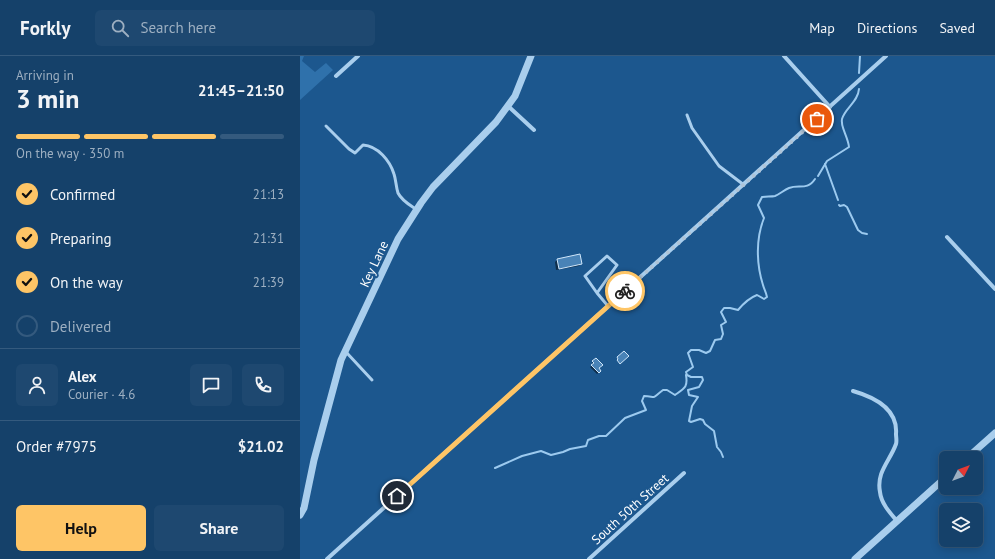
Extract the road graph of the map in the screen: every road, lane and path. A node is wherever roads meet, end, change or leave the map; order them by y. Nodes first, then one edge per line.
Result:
1 (358, 56) edge
2 (531, 56) edge
3 (784, 56) edge
4 (886, 56) edge
5 (336, 76) dead end
6 (508, 106) junction
7 (830, 107) junction
8 (687, 115) dead end
9 (326, 126) dead end
10 (534, 130) dead end
11 (744, 185) junction
12 (417, 210) junction
13 (947, 237) dead end
14 (995, 289) edge
15 (597, 293) junction
16 (608, 306) junction
17 (345, 350) junction
18 (372, 380) dead end
19 (853, 391) dead end
20 (995, 432) edge
21 (975, 451) edge
22 (684, 473) dead end
23 (939, 483) edge
24 (300, 515) edge
25 (897, 521) junction
26 (326, 559) edge
27 (589, 559) edge
28 (855, 559) edge

1 - 5 street
2 - 6 street, Key Lane
3 - 7 street
4 - 7 street
6 - 10 street
6 - 12 street, Key Lane
7 - 11 street
8 - 11 lane
9 - 12 lane
11 - 16 street
12 - 17 street, Key Lane
13 - 14 street
15 - 15 lane
15 - 16 lane
16 - 26 street
17 - 18 lane
17 - 24 street, Key Lane
19 - 25 street
20 - 21 street
22 - 27 street, South 50th Street
23 - 25 street
25 - 28 street

